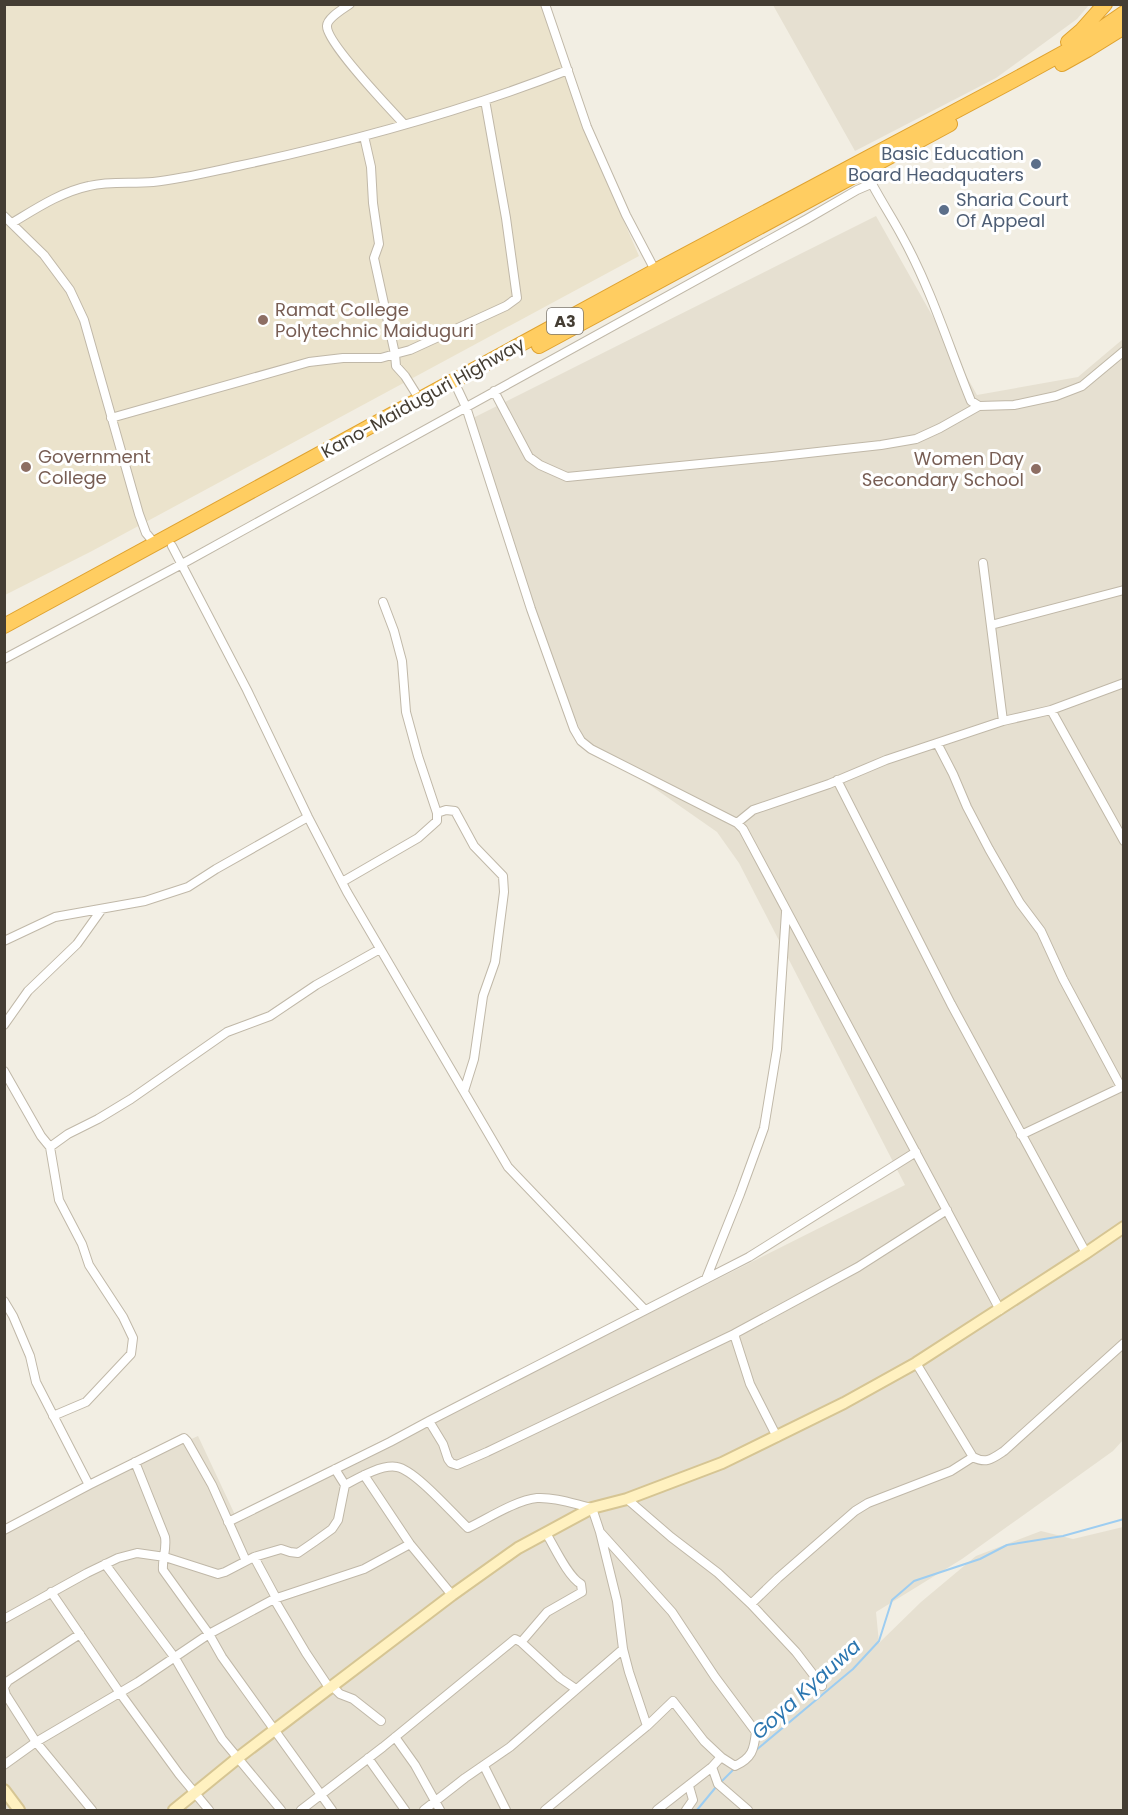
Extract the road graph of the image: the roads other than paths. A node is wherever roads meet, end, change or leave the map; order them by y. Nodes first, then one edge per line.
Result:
1 (350, 4) edge
2 (545, 4) edge
3 (1104, 4) edge
4 (1124, 13) edge
5 (1121, 30) edge
6 (1042, 64) junction
7 (568, 70) junction
8 (485, 100) junction
9 (404, 124) junction
10 (364, 136) junction
11 (865, 170) junction
12 (872, 184) junction
13 (4, 216) edge
14 (12, 223) junction
15 (658, 276) junction
16 (1124, 351) edge
17 (395, 354) junction
18 (458, 390) junction
19 (494, 391) junction
20 (420, 400) junction
21 (979, 406) junction
22 (466, 407) junction
23 (111, 418) junction
24 (156, 545) junction
25 (172, 546) junction
26 (983, 563) dead end
27 (182, 564) junction
28 (1124, 590) edge
29 (383, 602) dead end
30 (991, 625) junction
31 (4, 626) edge
32 (4, 635) edge
33 (4, 660) edge
34 (1124, 683) edge
35 (1051, 710) junction
36 (1003, 721) junction
37 (937, 743) junction
38 (837, 780) junction
39 (437, 813) junction
40 (308, 817) junction
41 (736, 823) junction
42 (1124, 841) edge
43 (342, 882) junction
44 (102, 909) junction
45 (786, 911) junction
46 (4, 941) edge
47 (380, 949) junction
48 (4, 1025) edge
49 (4, 1071) edge
50 (1122, 1087) edge
51 (464, 1091) junction
52 (1021, 1135) junction
53 (50, 1147) junction
54 (916, 1152) junction
55 (947, 1210) junction
56 (1124, 1227) edge
57 (1086, 1253) junction
58 (706, 1279) junction
59 (4, 1301) edge
60 (645, 1310) junction
61 (1000, 1310) junction
62 (734, 1334) junction
63 (1124, 1344) edge
64 (916, 1363) junction
65 (53, 1416) junction
66 (429, 1421) junction
67 (777, 1437) junction
68 (972, 1457) junction
69 (135, 1462) junction
70 (335, 1469) junction
71 (364, 1475) junction
72 (90, 1485) junction
73 (345, 1485) junction
74 (627, 1498) junction
75 (592, 1508) junction
76 (228, 1522) junction
77 (4, 1530) edge
78 (600, 1532) junction
79 (546, 1533) junction
80 (410, 1544) junction
81 (165, 1557) junction
82 (250, 1559) junction
83 (105, 1564) junction
84 (51, 1592) junction
85 (452, 1595) junction
86 (274, 1599) junction
87 (751, 1604) junction
88 (4, 1619) edge
89 (80, 1634) junction
90 (210, 1634) junction
91 (521, 1642) junction
92 (623, 1649) junction
93 (175, 1658) junction
94 (822, 1686) dead end
95 (4, 1688) edge
96 (332, 1688) junction
97 (576, 1689) junction
98 (120, 1693) junction
99 (381, 1721) dead end
100 (647, 1726) junction
101 (276, 1731) junction
102 (395, 1737) junction
103 (36, 1742) junction
104 (239, 1757) junction
105 (721, 1757) junction
106 (368, 1758) junction
107 (4, 1765) edge
108 (484, 1766) junction
109 (712, 1767) junction
110 (688, 1786) junction
111 (4, 1790) edge
112 (196, 1793) junction
113 (321, 1795) junction
114 (436, 1800) junction
115 (19, 1810) edge
116 (92, 1810) edge
117 (174, 1810) edge
118 (209, 1810) edge
119 (281, 1810) edge
120 (301, 1810) edge
121 (332, 1810) edge
122 (405, 1810) edge
123 (424, 1810) edge
124 (440, 1810) edge
125 (506, 1810) edge
126 (545, 1810) edge
127 (657, 1810) edge
128 (686, 1810) edge
129 (748, 1810) edge

1 - 9 street
2 - 7 street
3 - 6 highway, A3
4 - 6 highway, Kano-Maiduguri Highway / A3
5 - 11 highway, Kano-Maiduguri Highway / A3
6 - 15 highway, Kano-Maiduguri Highway / A3
7 - 8 street
7 - 15 street
8 - 9 street
8 - 17 street
9 - 10 street
10 - 14 street
10 - 17 street
11 - 12 street
11 - 15 highway, Kano-Maiduguri Highway / A3
12 - 19 street
12 - 21 street
13 - 14 street
14 - 23 street
15 - 18 highway, Kano-Maiduguri Highway / A3
15 - 20 highway, Kano-Maiduguri Highway / A3
16 - 21 street
17 - 20 street
17 - 23 street
18 - 22 street
18 - 25 highway, Kano-Maiduguri Highway / A3
19 - 21 street
19 - 22 street
20 - 24 highway, Kano-Maiduguri Highway / A3
22 - 27 street
22 - 41 street
23 - 24 street
24 - 31 highway, Kano-Maiduguri Highway / A3
25 - 27 street
25 - 32 highway, Kano-Maiduguri Highway / A3
26 - 30 street
27 - 33 street
27 - 40 street
28 - 30 street
29 - 39 street
30 - 36 street
34 - 35 street
35 - 36 street
35 - 42 street
36 - 37 street
37 - 38 street
37 - 50 street
38 - 41 street
38 - 52 street
39 - 43 street
39 - 51 street
40 - 43 street
40 - 44 street
41 - 45 street
43 - 47 street
44 - 46 street
44 - 48 street
45 - 54 street
45 - 58 street
47 - 51 street
47 - 53 street
49 - 53 street
50 - 52 street
51 - 60 street
52 - 57 street
53 - 65 street
54 - 55 street
54 - 58 street
55 - 61 street
55 - 62 street
56 - 57 street
57 - 61 street
58 - 60 street
59 - 65 street
60 - 66 street
61 - 64 street
62 - 66 street
62 - 67 street
63 - 68 street
64 - 67 street
64 - 68 street
65 - 72 street
66 - 70 street
67 - 74 street
68 - 87 street
69 - 72 street
69 - 76 street
69 - 81 street
70 - 73 street
70 - 76 street
71 - 73 street
71 - 75 street
71 - 80 street
72 - 77 street
73 - 82 street
74 - 75 street
74 - 87 street
75 - 78 street
75 - 79 street
76 - 82 street
78 - 92 street
78 - 105 street
79 - 85 street
79 - 91 street
80 - 85 street
80 - 86 street
81 - 82 street
81 - 83 street
81 - 90 street
82 - 86 street
83 - 84 street
83 - 93 street
84 - 88 street
84 - 89 street
85 - 96 street
86 - 90 street
86 - 96 street
87 - 94 street
89 - 95 street
89 - 98 street
90 - 93 street
90 - 101 street
91 - 97 street
91 - 102 street
92 - 97 street
92 - 100 street
93 - 98 street
93 - 104 street
95 - 103 street
96 - 99 street
96 - 101 street
97 - 108 street
98 - 103 street
98 - 112 street
100 - 105 street
100 - 126 street
101 - 104 street
101 - 113 street
102 - 106 street
102 - 114 street
103 - 107 street
103 - 116 street
104 - 112 street
104 - 119 street
105 - 109 street
106 - 113 street
106 - 122 street
108 - 114 street
108 - 125 street
109 - 110 street
109 - 129 street
110 - 127 street
110 - 128 street
111 - 115 street
112 - 117 street
112 - 118 street
113 - 120 street
113 - 121 street
114 - 123 street
114 - 124 street

